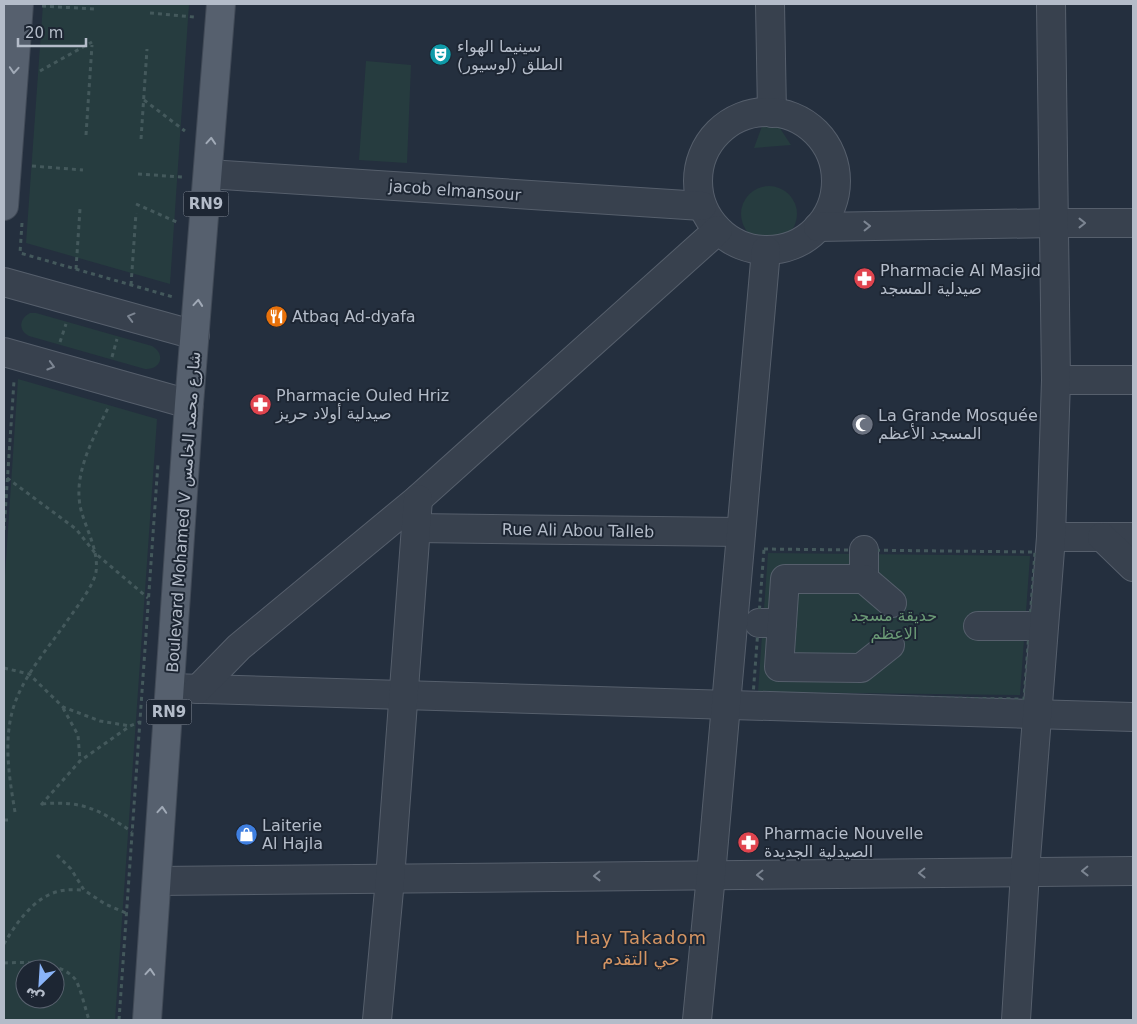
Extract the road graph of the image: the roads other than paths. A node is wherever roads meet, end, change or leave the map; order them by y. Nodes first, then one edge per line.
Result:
1 (222, 4) edge
2 (770, 4) edge
3 (1051, 4) edge
4 (28, 5) edge
5 (772, 113) junction
6 (13, 158) edge
7 (191, 173) junction
8 (4, 206) edge
9 (702, 206) junction
10 (1054, 223) junction
11 (1133, 223) edge
12 (818, 227) junction
13 (718, 230) junction
14 (766, 250) junction
15 (4, 282) edge
16 (195, 335) junction
17 (9, 364) edge
18 (1056, 380) junction
19 (1133, 380) edge
20 (189, 404) junction
21 (418, 499) junction
22 (416, 528) junction
23 (741, 532) junction
24 (1051, 537) junction
25 (1102, 537) junction
26 (1133, 537) edge
27 (864, 550) dead end
28 (1133, 567) edge
29 (864, 579) junction
30 (892, 603) dead end
31 (978, 626) dead end
32 (1029, 626) dead end
33 (890, 645) dead end
34 (861, 668) junction
35 (170, 688) junction
36 (198, 689) junction
37 (403, 695) junction
38 (861, 697) dead end
39 (726, 704) junction
40 (1038, 714) junction
41 (1133, 717) edge
42 (1133, 871) edge
43 (1025, 872) junction
44 (711, 875) junction
45 (390, 879) junction
46 (157, 881) junction
47 (147, 1020) edge
48 (377, 1020) edge
49 (697, 1020) edge
50 (1016, 1020) edge

7 -> 1 main road, Boulevard Mohamed V شارع محمد الخامس / RN9
2 - 5 street
3 - 10 street
4 -> 6 main road
5 - 9 street
5 - 12 street
6 - 8 main road
7 - 9 street, jacob elmansour
16 -> 7 main road, Boulevard Mohamed V شارع محمد الخامس / RN9
9 - 13 street
10 -> 11 street
12 -> 10 street
10 - 18 street
12 - 14 street
13 - 14 street
13 - 21 street
14 - 23 street
16 -> 15 street
16 - 20 main road, Boulevard Mohamed V شارع محمد الخامس / RN9
17 -> 20 street
18 - 19 street
18 - 24 street
20 - 35 main road, Boulevard Mohamed V شارع محمد الخامس / RN9
21 - 22 street
21 - 36 street
22 - 23 street, Rue Ali Abou Talleb
22 - 37 street
23 - 39 street
24 - 25 street
24 - 40 street
25 - 26 street
25 - 28 street
27 - 29 street
29 - 30 street
29 - 34 street
31 - 32 street
33 - 34 street
34 - 38 street
35 - 36 street
46 -> 35 main road, Boulevard Mohamed V شارع محمد الخامس / RN9
36 - 37 street
37 - 39 street
37 - 45 street
39 - 40 street
39 - 44 street
40 - 41 street
40 - 43 street
42 -> 43 street
43 -> 44 street
43 - 50 street
44 -> 45 street
44 - 49 street
45 - 46 street
45 - 48 street
47 -> 46 main road, Boulevard Mohamed V شارع محمد الخامس / RN9

